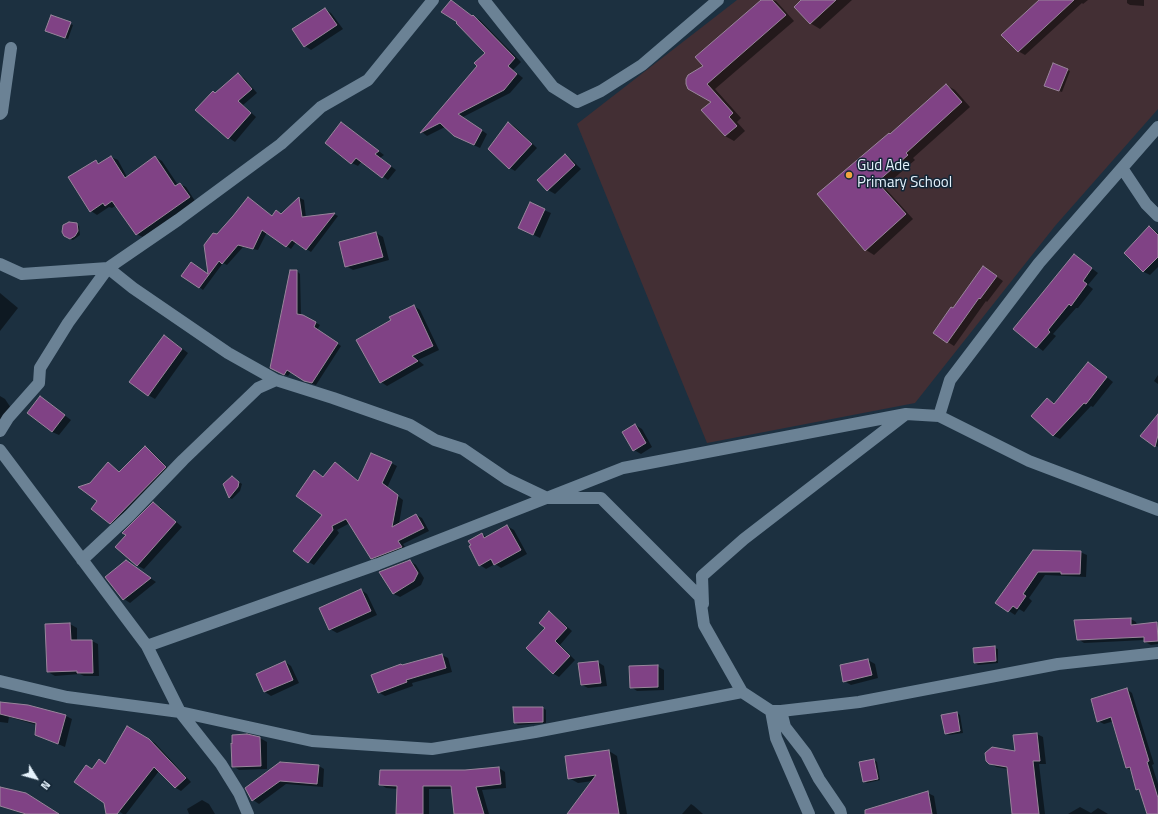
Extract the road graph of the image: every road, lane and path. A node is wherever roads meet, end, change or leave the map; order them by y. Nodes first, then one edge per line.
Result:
1 (433, 0) edge
2 (484, 0) edge
3 (718, 0) edge
4 (11, 48) dead end
5 (0, 114) edge
6 (1158, 127) edge
7 (1122, 168) junction
8 (1158, 216) edge
9 (0, 264) edge
10 (108, 268) junction
11 (276, 380) junction
12 (906, 414) junction
13 (939, 416) junction
14 (0, 431) edge
15 (0, 450) edge
16 (547, 498) junction
17 (1158, 510) edge
18 (82, 560) junction
19 (704, 625) junction
20 (147, 646) junction
21 (1158, 653) edge
22 (0, 681) edge
23 (742, 692) junction
24 (776, 711) junction
25 (180, 712) junction
26 (248, 814) edge
27 (809, 814) edge
28 (842, 814) edge

1 - 10 street
2 - 3 street
4 - 5 street
6 - 7 street
7 - 8 street
7 - 13 street
9 - 10 street
10 - 11 street
10 - 14 street
11 - 16 street
11 - 18 street
12 - 13 street
12 - 16 street
12 - 19 street
13 - 17 street
15 - 18 street
16 - 19 street
16 - 20 street
18 - 20 street
19 - 23 street
20 - 25 street
21 - 24 street
22 - 25 street
23 - 24 street
23 - 25 street
24 - 27 street
24 - 28 street
25 - 26 street

